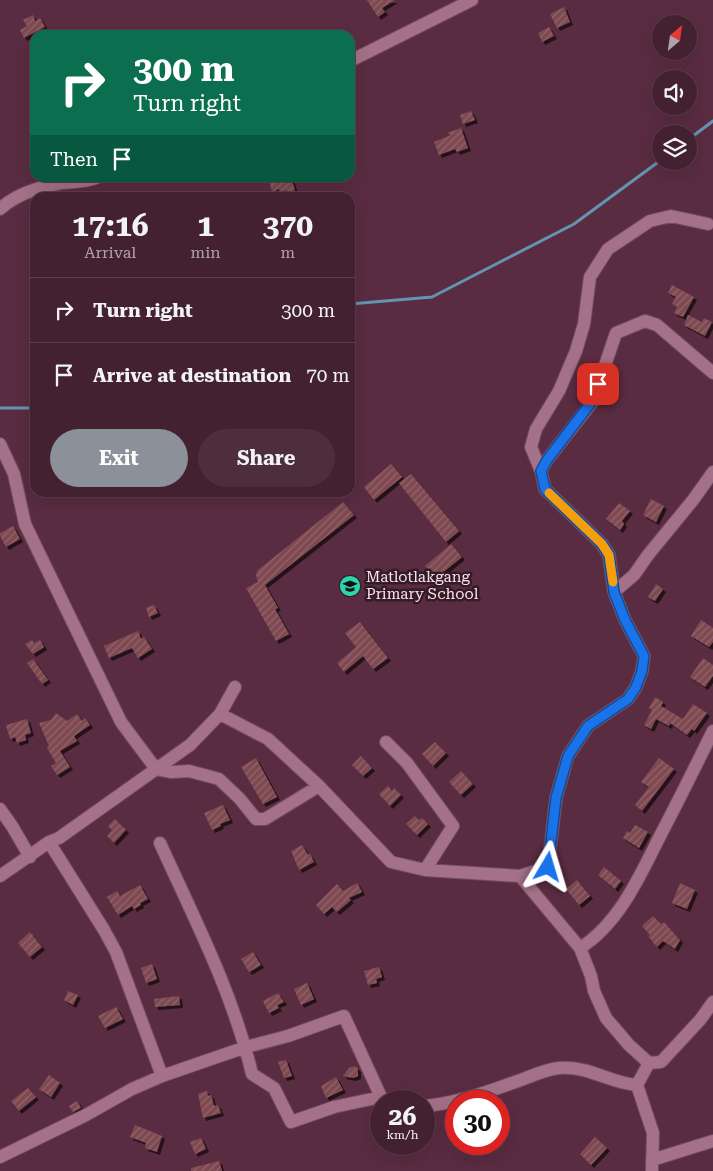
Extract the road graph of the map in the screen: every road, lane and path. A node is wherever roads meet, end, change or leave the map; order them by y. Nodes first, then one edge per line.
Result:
1 (472, 0) edge
2 (355, 58) edge
3 (74, 182) edge
4 (0, 209) edge
5 (708, 224) dead end
6 (713, 372) edge
7 (0, 444) edge
8 (541, 471) junction
9 (713, 472) edge
10 (614, 592) junction
11 (235, 687) dead end
12 (220, 714) junction
13 (713, 731) edge
14 (386, 742) dead end
15 (156, 768) junction
16 (318, 786) junction
17 (0, 808) edge
18 (49, 842) junction
19 (160, 843) dead end
20 (30, 857) junction
21 (425, 870) junction
22 (0, 876) edge
23 (520, 876) junction
24 (580, 948) junction
25 (713, 1002) edge
26 (246, 1047) junction
27 (650, 1063) junction
28 (162, 1076) junction
29 (637, 1085) junction
30 (382, 1090) edge
31 (370, 1102) edge
32 (435, 1104) edge
33 (713, 1141) edge
34 (0, 1157) edge
35 (652, 1165) edge

1 - 2 street
3 - 4 street
5 - 8 street
6 - 8 street
7 - 15 street
8 - 10 street
9 - 10 street
10 - 23 street
11 - 12 street
12 - 15 street
12 - 16 street
13 - 24 street
14 - 21 street
15 - 16 street
15 - 18 street
16 - 21 street
17 - 20 street
18 - 20 street
18 - 28 street
19 - 26 street
20 - 22 street
21 - 23 street
23 - 24 street
24 - 27 street
25 - 27 street
26 - 28 street
26 - 30 street
26 - 31 street
27 - 29 street
28 - 34 street
29 - 32 street
29 - 35 street
33 - 35 street

